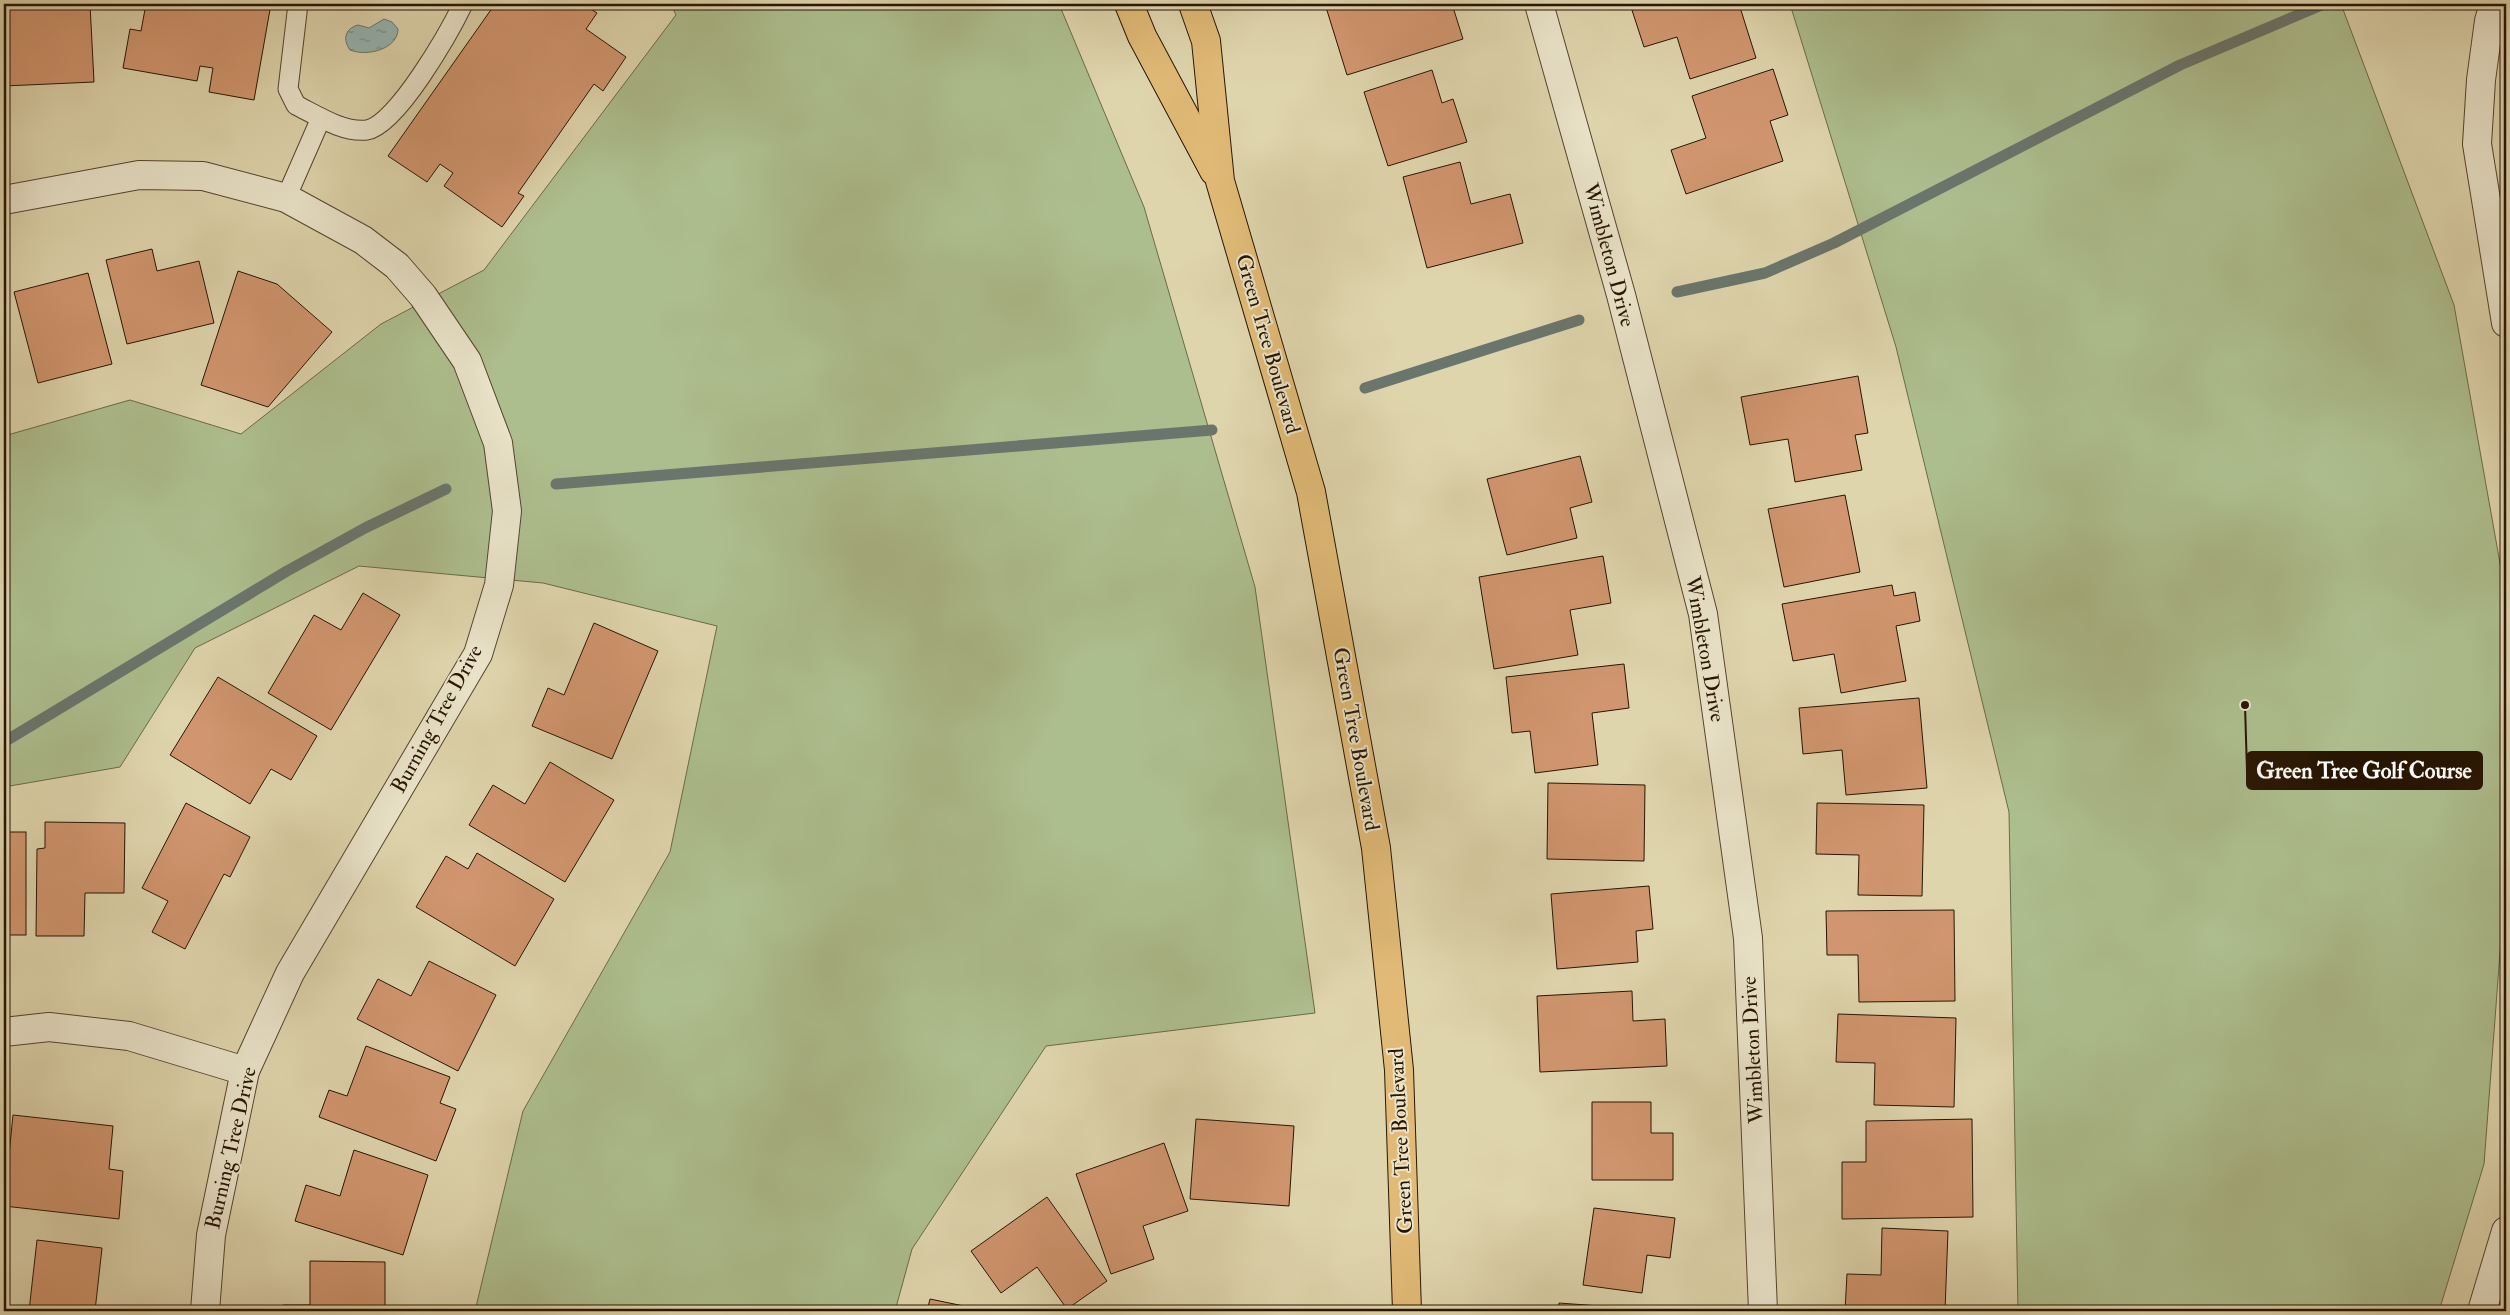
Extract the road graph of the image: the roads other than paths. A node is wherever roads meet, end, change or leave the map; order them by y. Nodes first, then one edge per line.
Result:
1 (298, 4) edge
2 (463, 4) edge
3 (1129, 4) edge
4 (1193, 4) edge
5 (1539, 4) edge
6 (2494, 4) edge
7 (321, 118) junction
8 (1220, 181) junction
9 (286, 198) junction
10 (4, 200) edge
11 (2506, 323) edge
12 (4, 1032) edge
13 (245, 1072) junction
14 (2506, 1231) edge
15 (205, 1311) edge
16 (1407, 1311) edge
17 (1763, 1311) edge
18 (2482, 1311) edge

1 - 7 lane
2 - 7 lane
3 - 8 main road, Green Tree Boulevard
4 - 8 main road, Green Tree Boulevard
5 - 17 street, Wimbleton Drive
6 - 11 street
7 - 9 lane
8 - 16 main road, Green Tree Boulevard
9 - 10 street, Burning Tree Drive
9 - 13 street, Burning Tree Drive
12 - 13 street
13 - 15 street, Burning Tree Drive
14 - 18 street

